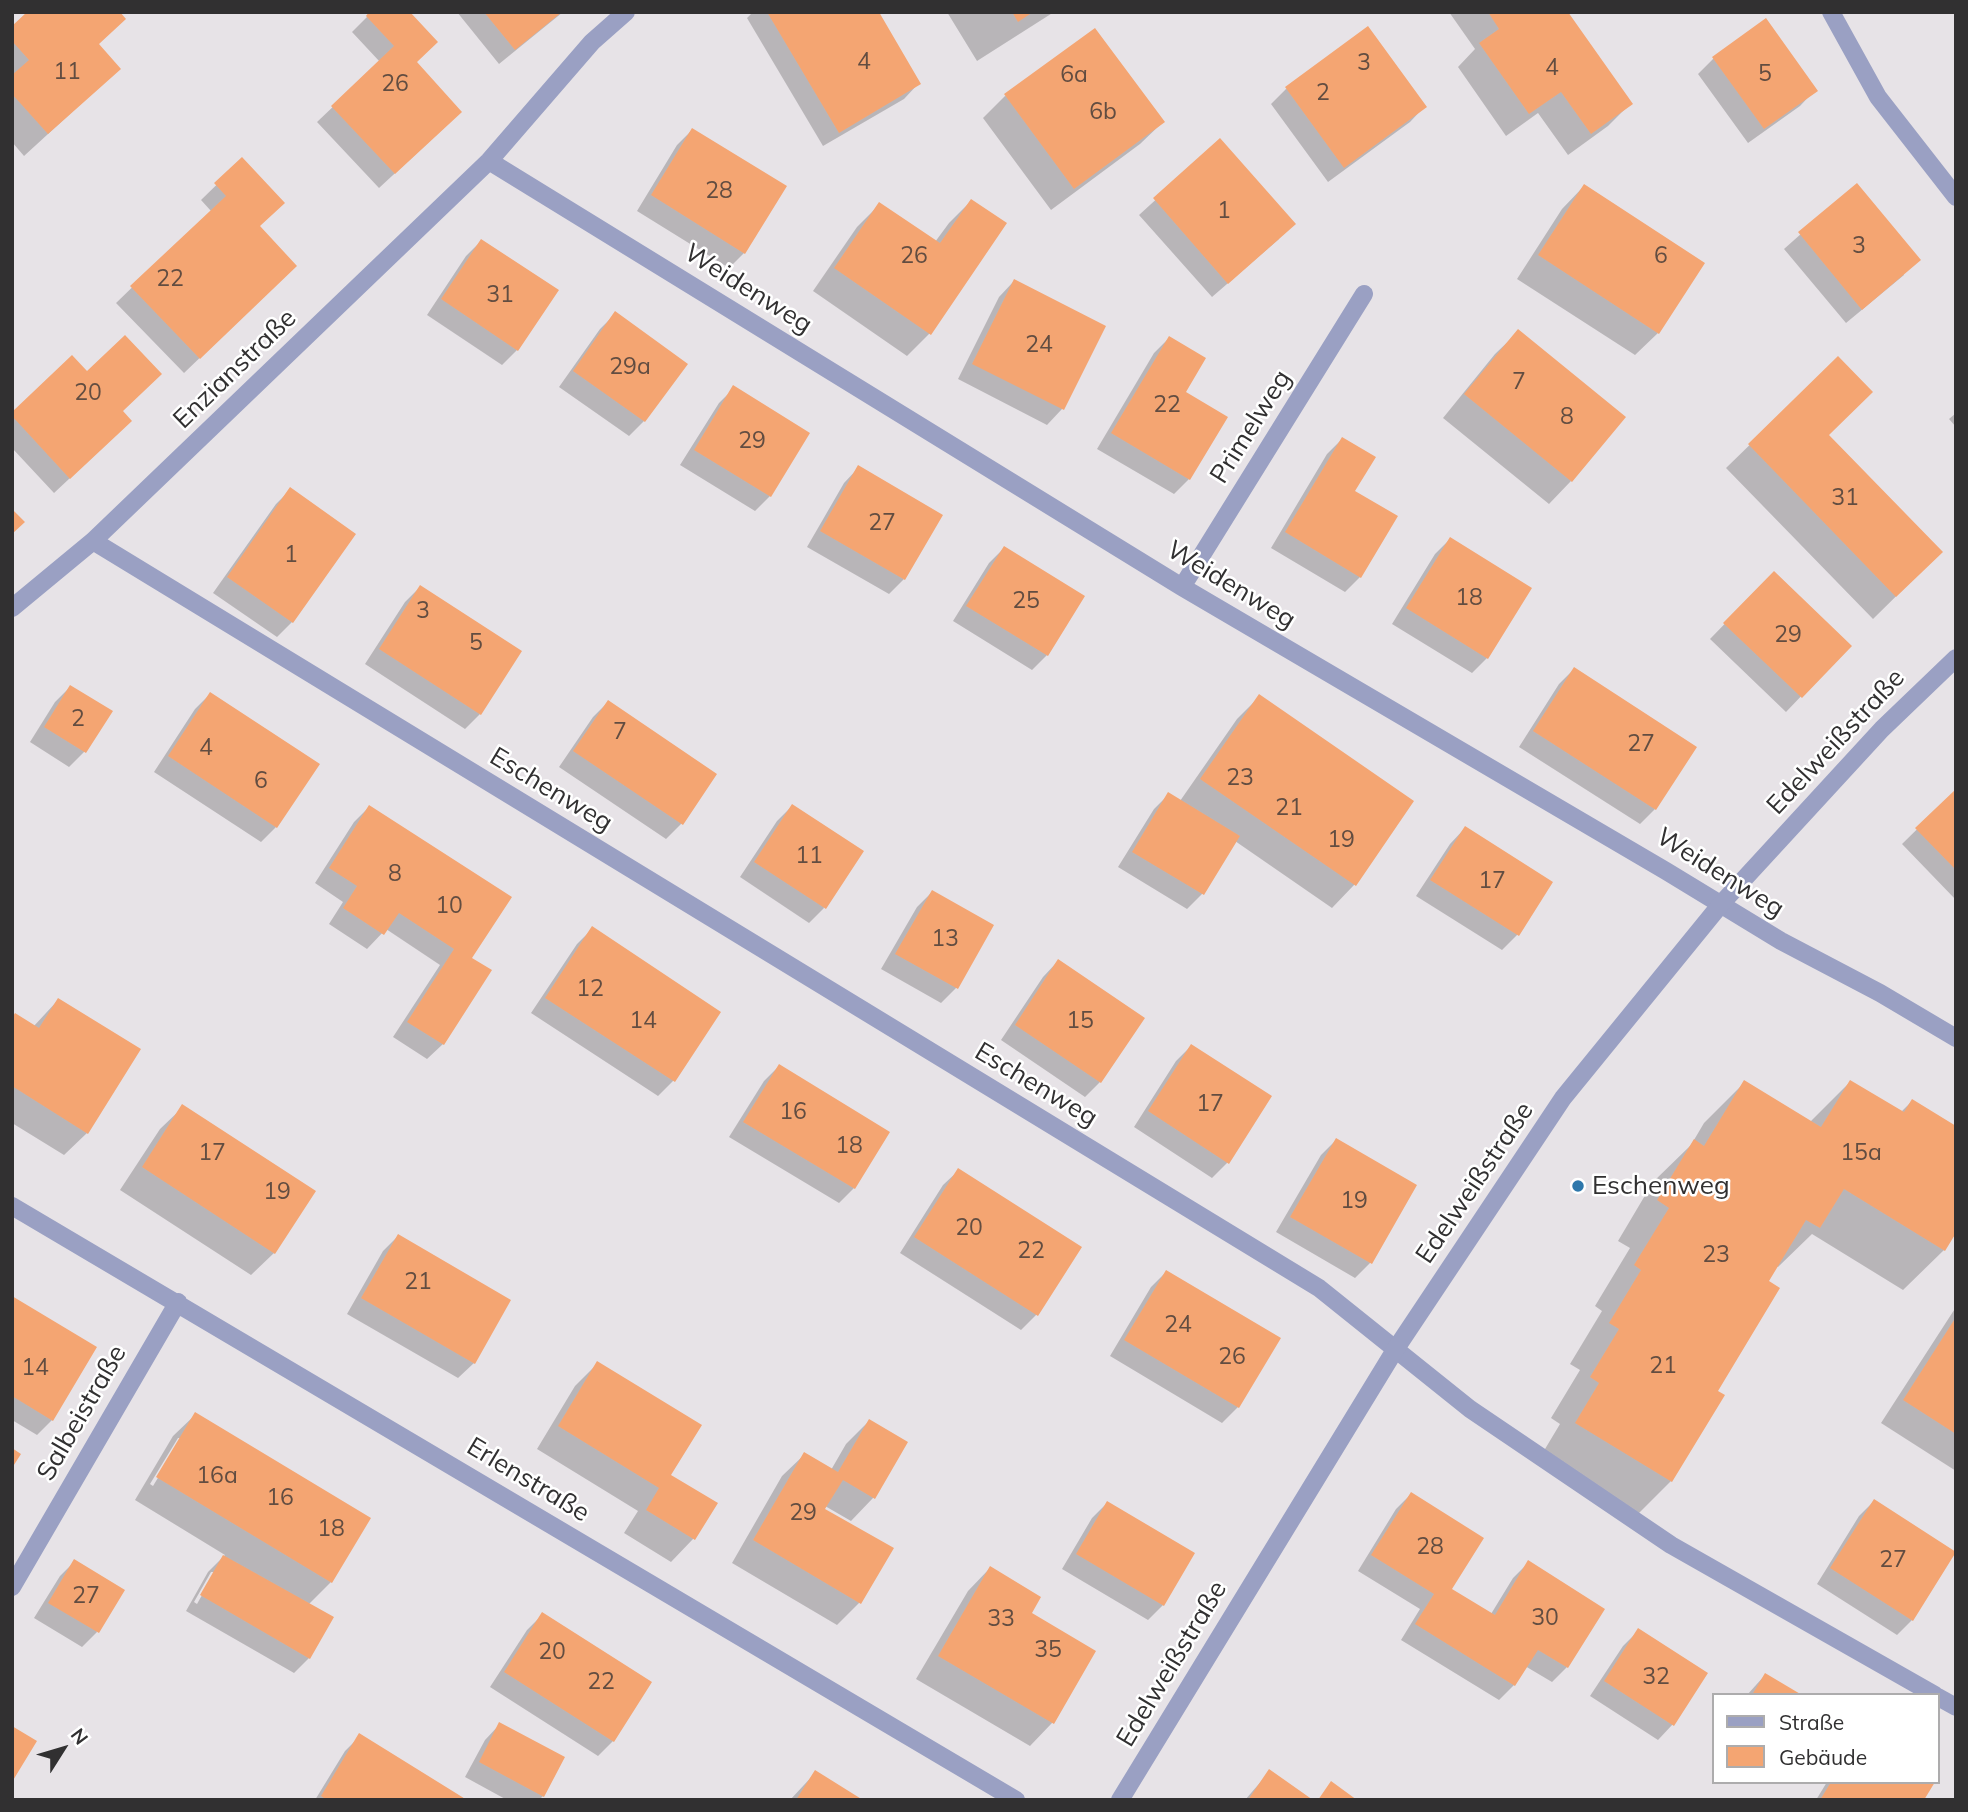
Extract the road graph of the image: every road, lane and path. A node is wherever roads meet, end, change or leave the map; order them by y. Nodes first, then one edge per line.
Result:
1 (626, 12) edge
2 (1831, 12) edge
3 (489, 161) junction
4 (1956, 197) edge
5 (1364, 294) dead end
6 (93, 541) junction
7 (1182, 587) junction
8 (12, 608) edge
9 (1956, 658) edge
10 (1721, 904) junction
11 (1956, 1038) edge
12 (12, 1206) edge
13 (178, 1302) junction
14 (1395, 1350) junction
15 (12, 1587) edge
16 (1932, 1693) edge
17 (1940, 1698) edge
18 (1956, 1707) edge
19 (1016, 1800) edge
20 (1120, 1800) edge

1 - 3 street, Enzianstraße
2 - 4 street
3 - 6 street, Enzianstraße
3 - 7 street, Weidenweg
5 - 7 street, Primelweg
6 - 8 street, Enzianstraße
6 - 14 street, Eschenweg
7 - 10 street, Weidenweg
9 - 10 street, Edelweißstraße
10 - 11 street, Weidenweg
10 - 14 street, Edelweißstraße
12 - 13 street, Erlenstraße
13 - 15 street, Salbeistraße
13 - 19 street, Erlenstraße
14 - 16 street, Eschenweg
14 - 20 street, Edelweißstraße
17 - 18 street, Eschenweg

